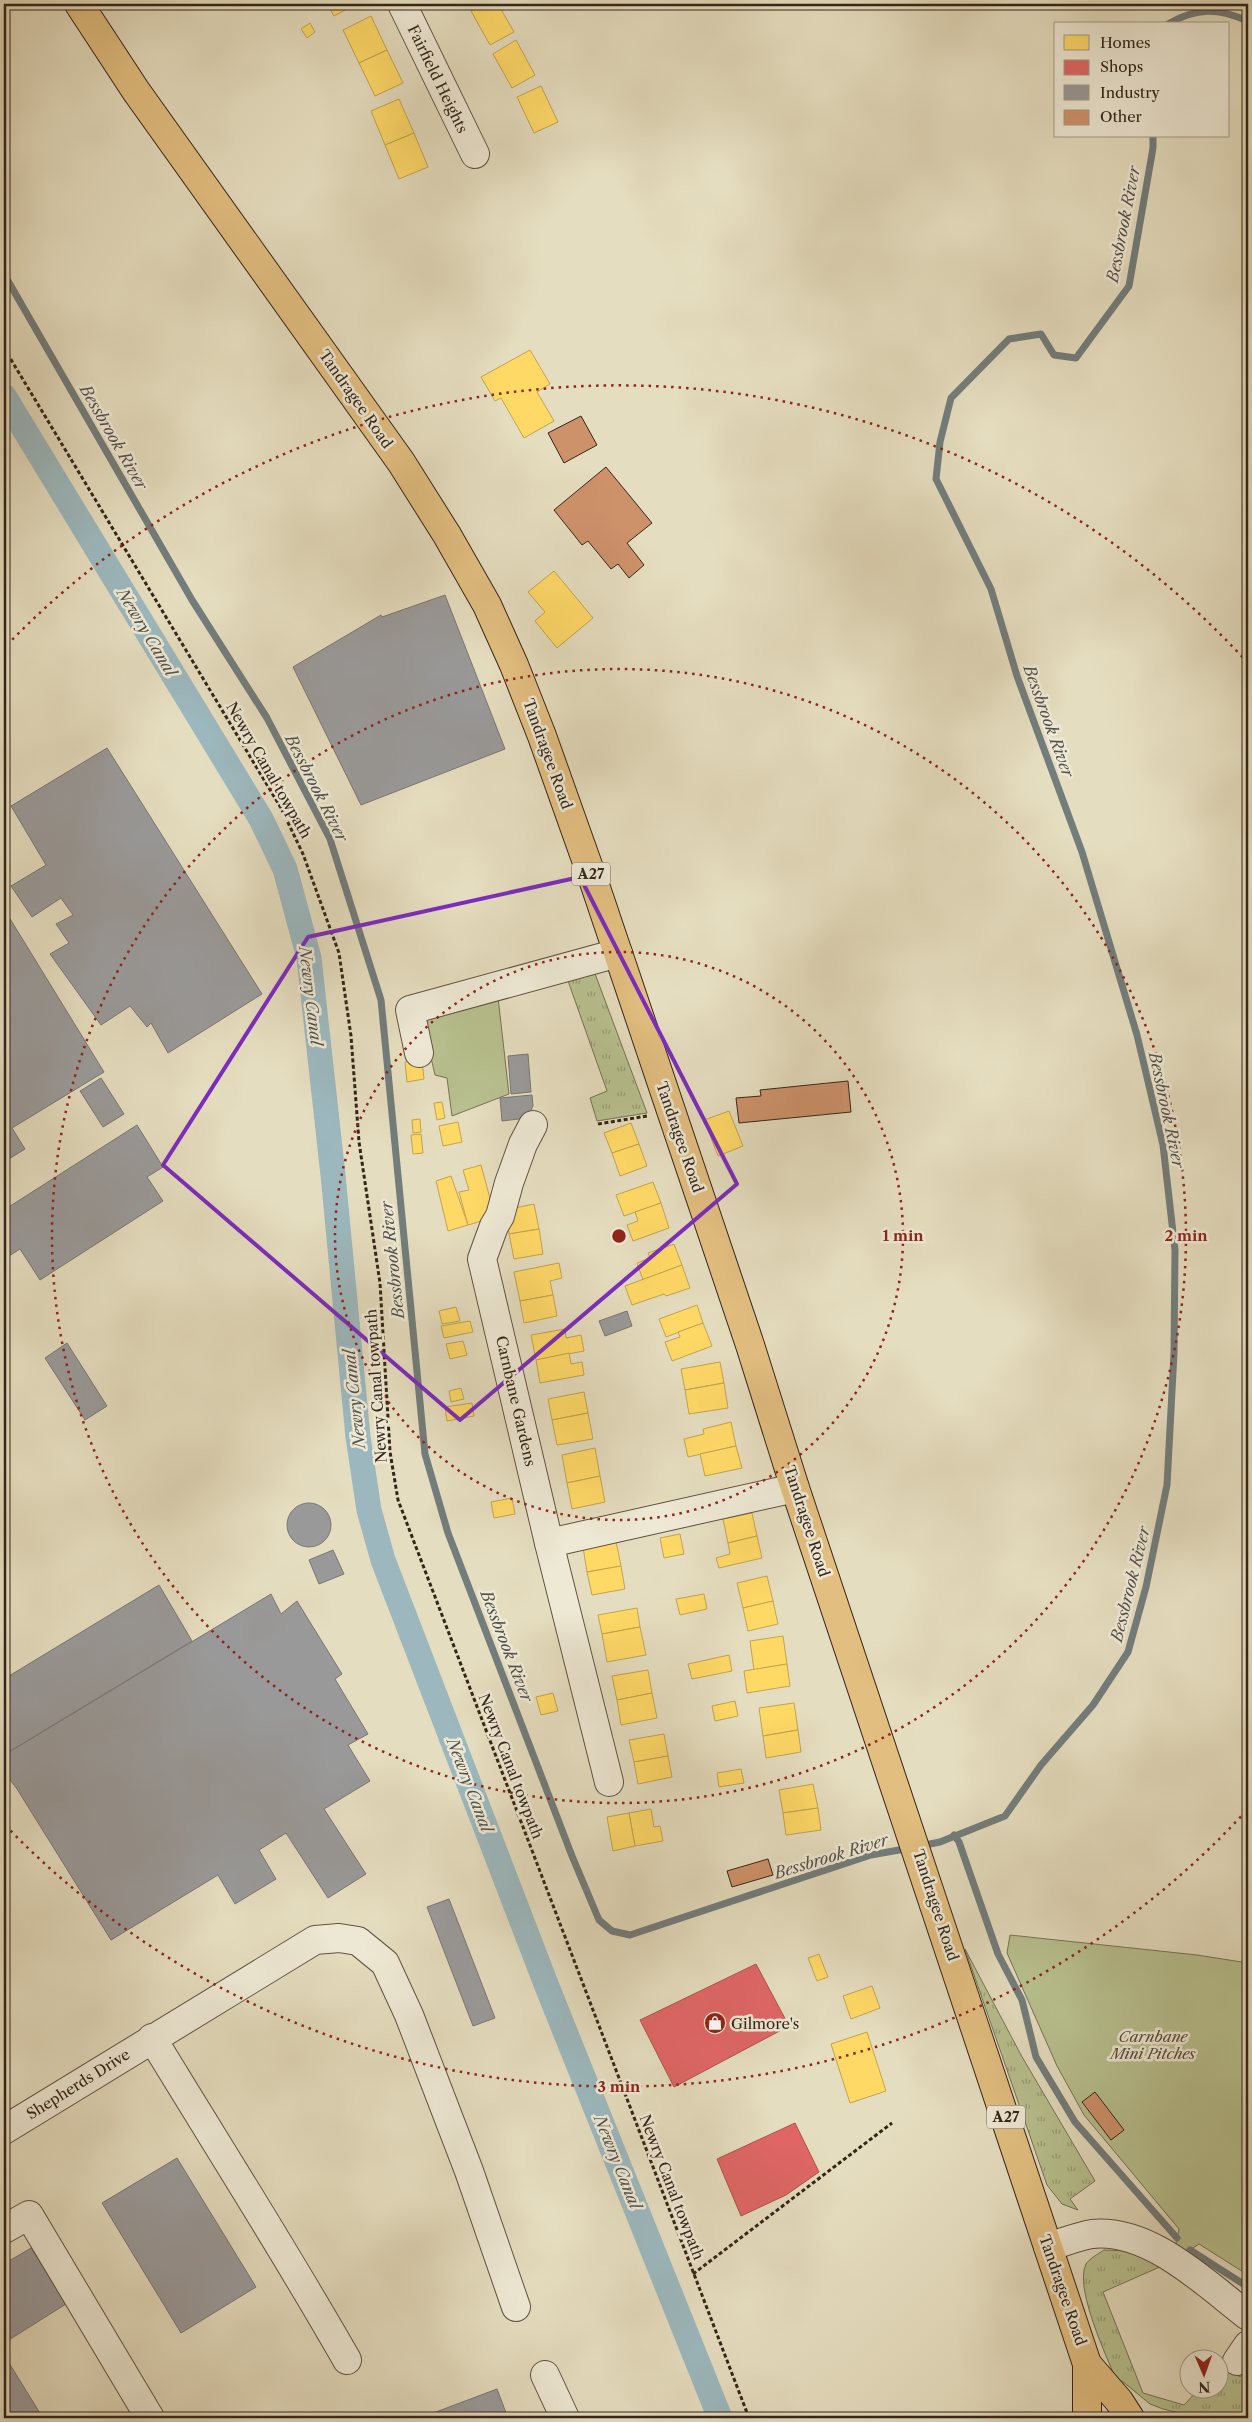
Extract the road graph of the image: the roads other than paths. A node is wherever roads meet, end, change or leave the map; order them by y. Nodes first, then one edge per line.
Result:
1 (79, 4) edge
2 (402, 4) edge
3 (475, 154) dead end
4 (618, 953) junction
5 (419, 1054) dead end
6 (533, 1125) dead end
7 (795, 1488) junction
8 (549, 1543) junction
9 (608, 1782) dead end
10 (152, 2038) junction
11 (4, 2130) edge
12 (4, 2223) edge
13 (1048, 2247) junction
14 (516, 2307) dead end
15 (1248, 2316) edge
16 (347, 2360) dead end
17 (1087, 2364) junction
18 (545, 2375) dead end
19 (150, 2418) edge
20 (565, 2418) edge
21 (1087, 2418) edge
22 (1130, 2418) edge

1 - 4 highway, Tandragee Road / A27
2 - 3 street, Fairfield Heights
4 - 5 street
4 - 7 highway, Tandragee Road / A27
6 - 8 street, Carnbane Gardens
7 - 8 street
7 - 13 highway, Tandragee Road / A27
8 - 9 street, Carnbane Gardens
10 - 11 street, Shepherds Drive
10 - 14 street, Shepherds Drive
10 - 16 street
12 - 19 street
13 - 15 street
13 - 17 highway, Tandragee Road / A27
17 - 21 highway, Tandragee Road / A27
17 - 22 highway, Tandragee Road / A27
18 - 20 street

